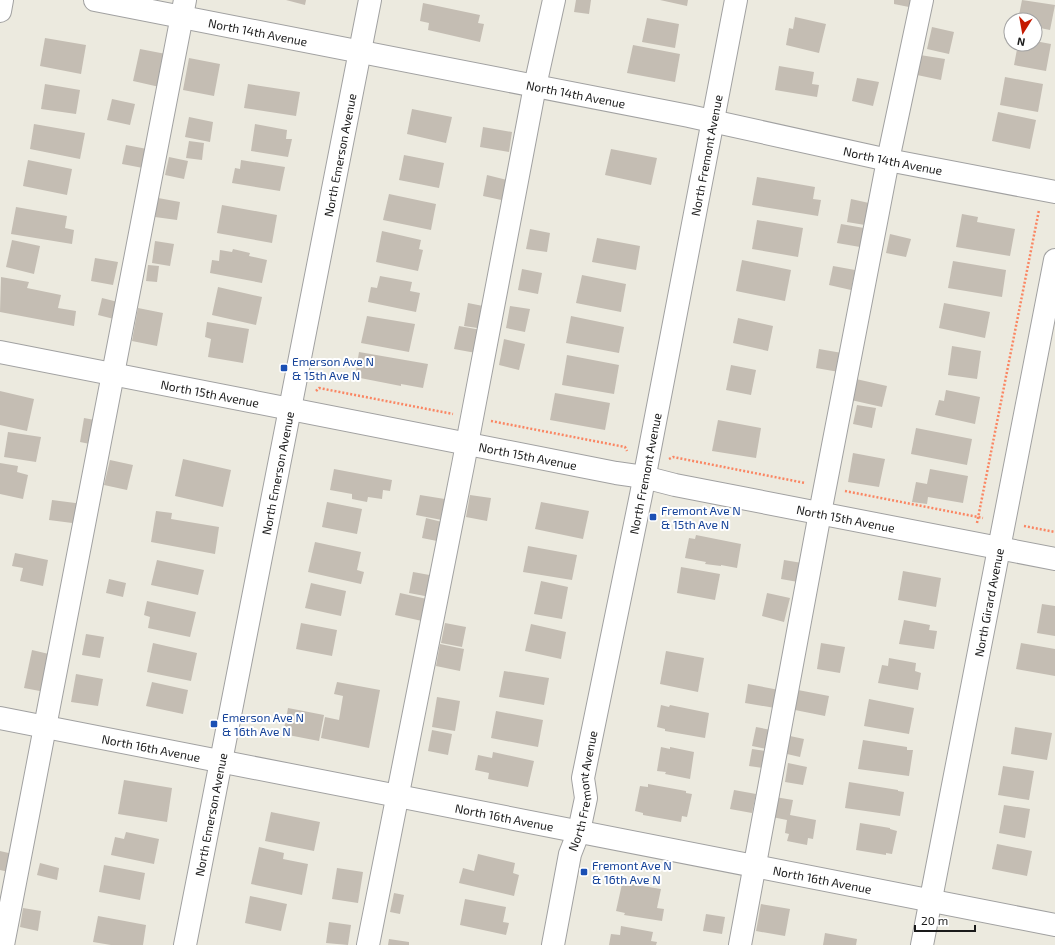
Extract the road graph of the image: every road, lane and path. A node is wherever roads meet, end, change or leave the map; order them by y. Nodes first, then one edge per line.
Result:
1 (2, 0) edge
2 (95, 0) edge
3 (370, 0) edge
4 (554, 0) edge
5 (736, 0) edge
6 (922, 0) edge
7 (184, 8) edge
8 (0, 11) edge
9 (360, 52) junction
10 (535, 86) junction
11 (713, 121) junction
12 (888, 160) junction
13 (1048, 198) edge
14 (1055, 260) edge
15 (0, 352) edge
16 (113, 374) junction
17 (290, 409) junction
18 (467, 444) junction
19 (644, 477) junction
20 (820, 513) junction
21 (976, 524) dead end
22 (1018, 525) dead end
23 (1055, 532) edge
24 (999, 548) junction
25 (1055, 559) edge
26 (0, 718) edge
27 (45, 727) junction
28 (220, 761) junction
29 (397, 795) junction
30 (579, 832) junction
31 (755, 866) junction
32 (930, 901) junction
33 (1055, 925) edge
34 (3, 945) edge
35 (184, 945) edge
36 (368, 945) edge
37 (553, 945) edge
38 (740, 945) edge
39 (922, 945) edge

1 - 8 street
2 - 7 street, North 14th Avenue
3 - 9 street, North Emerson Avenue
4 - 10 street
5 - 11 street, North Fremont Avenue
6 - 12 street
7 - 9 street, North 14th Avenue
7 - 16 street
9 - 10 street, North 14th Avenue
9 - 17 street, North Emerson Avenue
10 - 11 street, North 14th Avenue
10 - 18 street
11 - 12 street, North 14th Avenue
11 - 19 street, North Fremont Avenue
12 - 13 street, North 14th Avenue
12 - 20 street
13 - 21 path
14 - 24 street, North Girard Avenue
15 - 16 street, North 15th Avenue
16 - 17 street, North 15th Avenue
16 - 27 street
17 - 18 street, North 15th Avenue
17 - 28 street, North Emerson Avenue
18 - 19 street, North 15th Avenue
18 - 29 street
19 - 20 street, North 15th Avenue
19 - 30 street, North Fremont Avenue
20 - 24 street, North 15th Avenue
20 - 31 street
22 - 23 path
24 - 25 street, North 15th Avenue
24 - 32 street, North Girard Avenue
26 - 27 street, North 16th Avenue
27 - 28 street, North 16th Avenue
27 - 34 street
28 - 29 street, North 16th Avenue
28 - 35 street, North Emerson Avenue
29 - 30 street, North 16th Avenue
29 - 36 street
30 - 31 street, North 16th Avenue
30 - 37 street, North Fremont Avenue
31 - 32 street, North 16th Avenue
31 - 38 street
32 - 33 street, North 16th Avenue
32 - 39 street, North Girard Avenue

